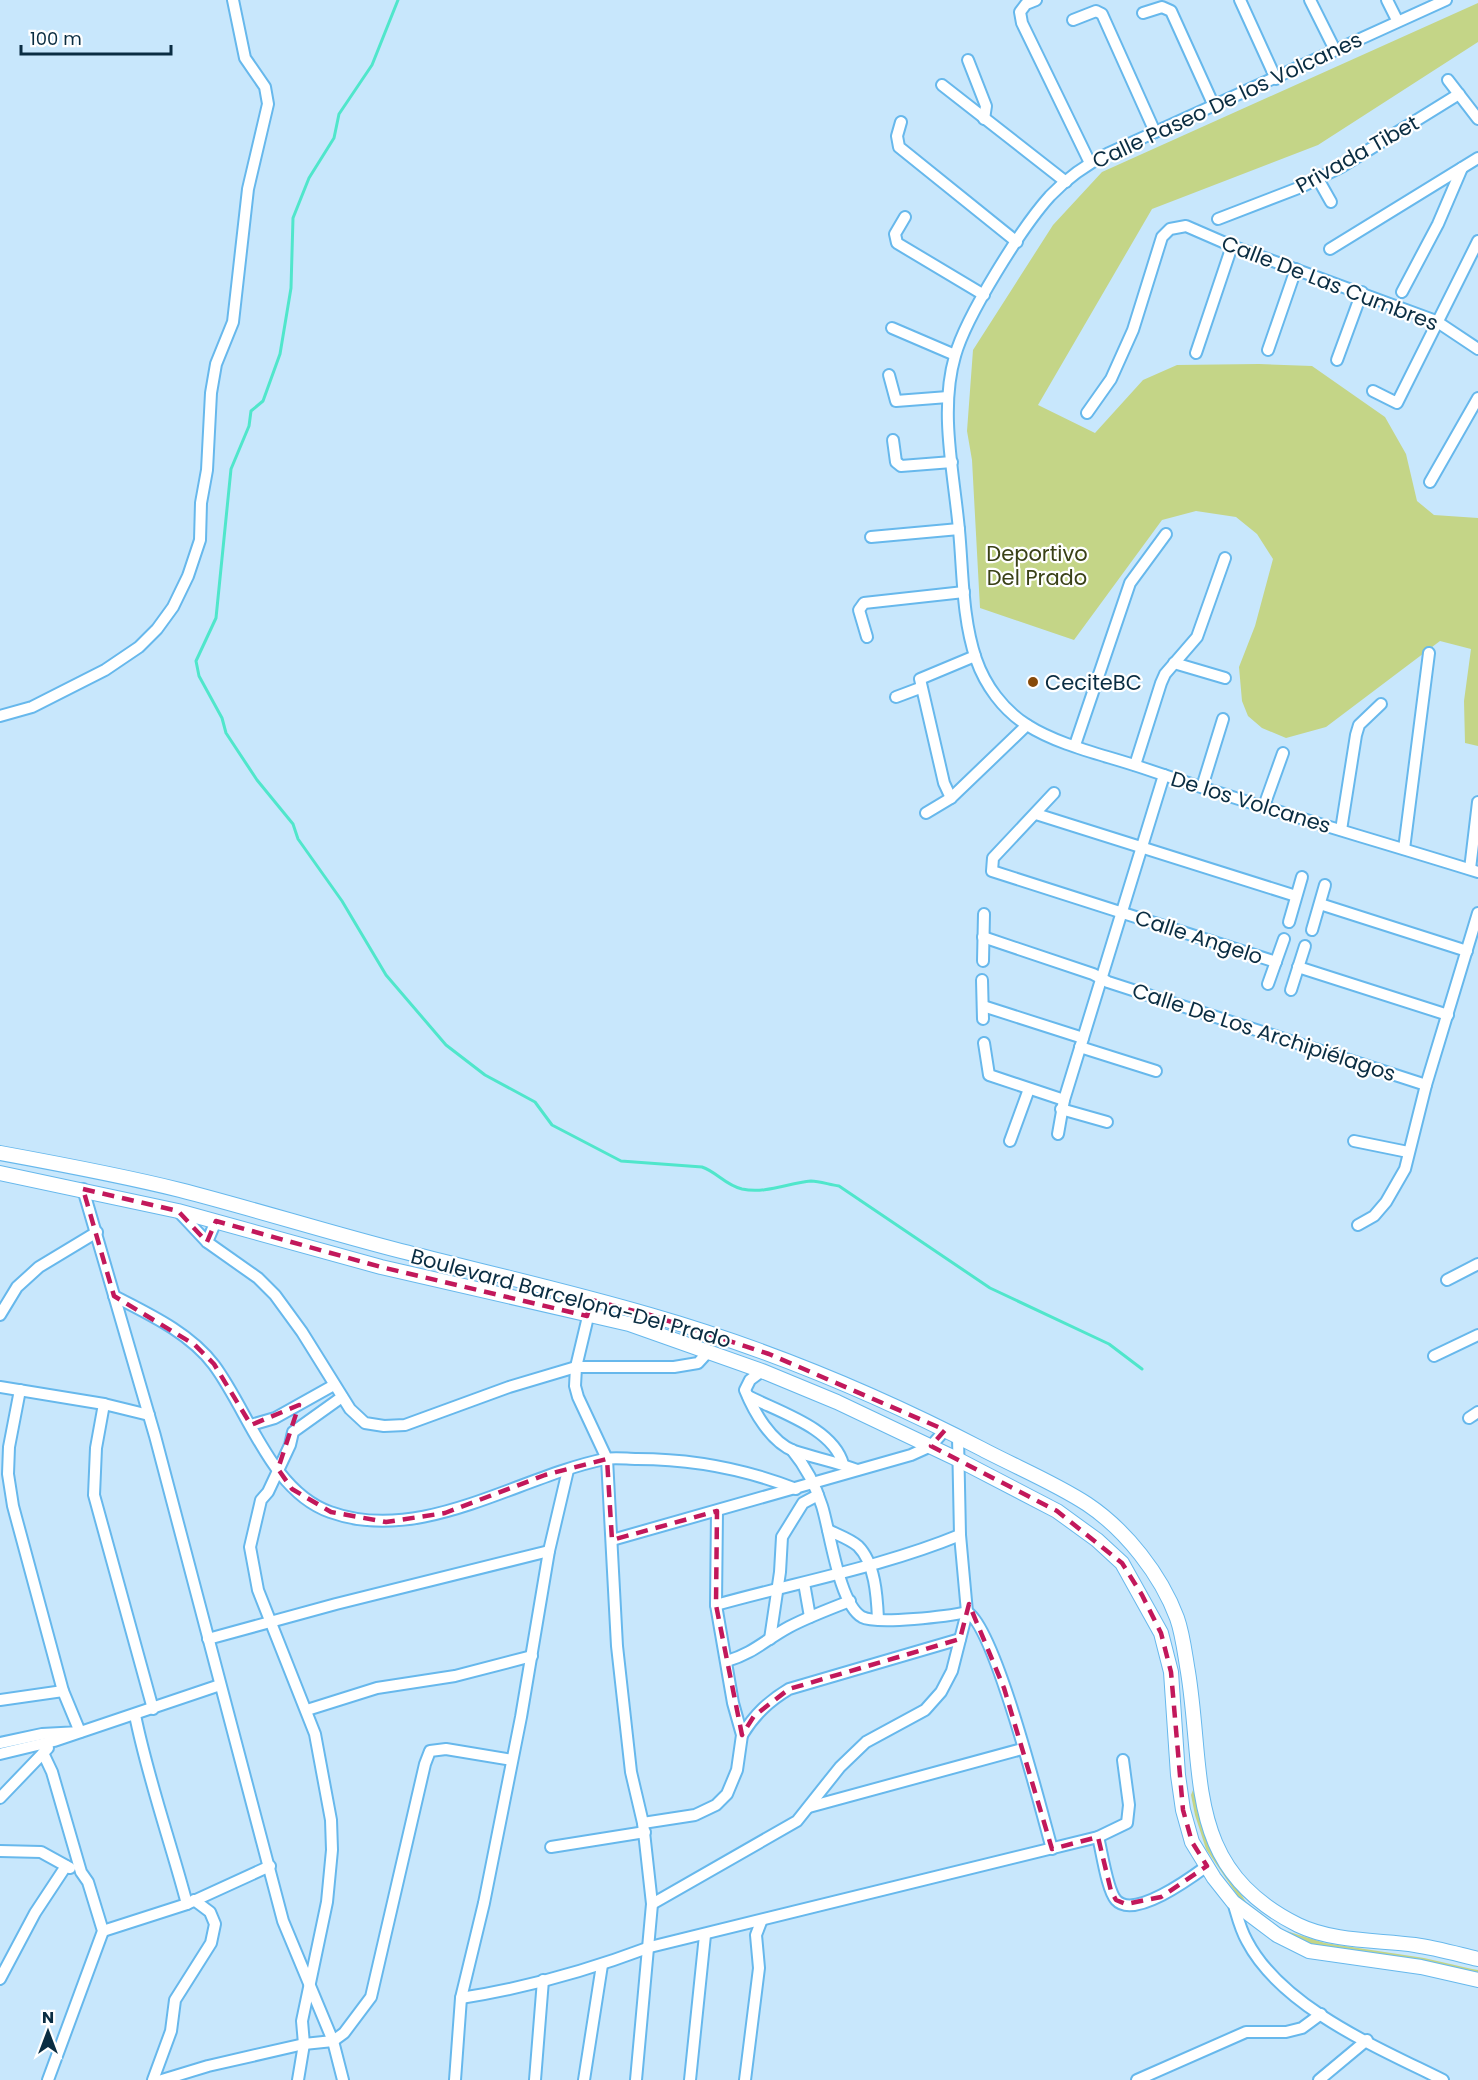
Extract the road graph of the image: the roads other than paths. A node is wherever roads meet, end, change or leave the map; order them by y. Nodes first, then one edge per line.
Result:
1 (233, 0) edge
2 (1036, 0) edge
3 (1240, 0) edge
4 (1310, 0) edge
5 (1388, 0) edge
6 (1446, 0) edge
7 (1143, 13) dead end
8 (1073, 20) dead end
9 (1397, 20) junction
10 (1335, 50) junction
11 (968, 60) dead end
12 (1276, 79) junction
13 (1448, 80) dead end
14 (942, 85) dead end
15 (1459, 94) junction
16 (1214, 106) junction
17 (984, 119) junction
18 (1478, 119) edge
19 (901, 122) dead end
20 (1155, 132) junction
21 (1478, 158) edge
22 (1090, 163) junction
23 (1462, 168) junction
24 (1318, 179) junction
25 (1066, 182) junction
26 (1331, 202) dead end
27 (905, 217) dead end
28 (1218, 219) dead end
29 (1478, 241) edge
30 (1017, 242) junction
31 (1232, 246) junction
32 (1330, 249) dead end
33 (1296, 269) junction
34 (1362, 292) junction
35 (1402, 292) dead end
36 (984, 295) junction
37 (1436, 321) junction
38 (892, 328) dead end
39 (1478, 349) edge
40 (1268, 350) dead end
41 (1196, 352) dead end
42 (955, 355) junction
43 (1337, 360) dead end
44 (889, 375) dead end
45 (1373, 391) dead end
46 (948, 397) junction
47 (1478, 398) edge
48 (1087, 413) dead end
49 (893, 440) dead end
50 (952, 462) junction
51 (1430, 482) dead end
52 (959, 529) junction
53 (1166, 534) dead end
54 (871, 537) dead end
55 (1225, 558) dead end
56 (964, 592) junction
57 (867, 637) dead end
58 (1429, 653) dead end
59 (975, 656) junction
60 (1174, 663) junction
61 (1225, 678) dead end
62 (920, 684) junction
63 (896, 697) dead end
64 (1381, 704) dead end
65 (0, 716) edge
66 (1223, 719) dead end
67 (1027, 725) junction
68 (1075, 745) junction
69 (1283, 753) dead end
70 (1135, 765) junction
71 (1164, 775) junction
72 (1202, 787) junction
73 (1054, 793) dead end
74 (951, 798) junction
75 (1478, 802) edge
76 (1264, 806) junction
77 (926, 813) dead end
78 (1036, 814) junction
79 (1341, 830) junction
80 (1142, 848) junction
81 (1404, 849) junction
82 (1474, 871) edge
83 (1302, 877) dead end
84 (1325, 885) dead end
85 (1296, 897) junction
86 (1320, 904) junction
87 (1122, 912) junction
88 (1478, 913) edge
89 (984, 914) dead end
90 (1289, 922) dead end
91 (1312, 930) dead end
92 (983, 938) junction
93 (1284, 939) dead end
94 (1305, 946) dead end
95 (1467, 951) junction
96 (983, 961) dead end
97 (1276, 962) junction
98 (1298, 967) junction
99 (1101, 979) junction
100 (982, 980) dead end
101 (1268, 984) dead end
102 (1291, 990) dead end
103 (983, 1006) junction
104 (1448, 1015) junction
105 (983, 1019) dead end
106 (1081, 1042) junction
107 (984, 1043) dead end
108 (1156, 1071) dead end
109 (1426, 1085) junction
110 (1029, 1089) junction
111 (1062, 1105) junction
112 (1107, 1122) dead end
113 (1059, 1134) dead end
114 (1010, 1141) dead end
115 (1354, 1141) dead end
116 (1408, 1152) junction
117 (0, 1153) edge
118 (0, 1173) edge
119 (83, 1189) junction
120 (178, 1211) junction
121 (216, 1221) junction
122 (1358, 1225) dead end
123 (97, 1232) junction
124 (207, 1242) junction
125 (1478, 1264) edge
126 (1447, 1280) dead end
127 (0, 1292) edge
128 (114, 1296) junction
129 (10, 1298) junction
130 (592, 1300) junction
131 (0, 1315) edge
132 (587, 1316) junction
133 (1478, 1335) edge
134 (708, 1352) junction
135 (1434, 1356) dead end
136 (576, 1367) junction
137 (762, 1371) junction
138 (334, 1385) junction
139 (0, 1387) edge
140 (20, 1390) junction
141 (748, 1396) junction
142 (342, 1397) junction
143 (104, 1404) junction
144 (149, 1415) junction
145 (251, 1425) junction
146 (945, 1430) junction
147 (958, 1437) junction
148 (931, 1446) junction
149 (792, 1450) junction
150 (607, 1459) junction
151 (959, 1460) junction
152 (843, 1464) junction
153 (278, 1469) junction
154 (568, 1470) junction
155 (857, 1470) junction
156 (814, 1484) junction
157 (796, 1489) junction
158 (818, 1495) junction
159 (717, 1511) junction
160 (828, 1530) junction
161 (960, 1535) junction
162 (612, 1540) junction
163 (549, 1551) junction
164 (869, 1566) junction
165 (838, 1574) junction
166 (804, 1583) junction
167 (777, 1588) junction
168 (850, 1601) junction
169 (716, 1605) junction
170 (967, 1612) junction
171 (810, 1617) junction
172 (878, 1619) junction
173 (272, 1622) junction
174 (208, 1639) junction
175 (770, 1640) junction
176 (960, 1640) junction
177 (532, 1656) junction
178 (727, 1661) junction
179 (220, 1685) junction
180 (63, 1691) junction
181 (0, 1700) edge
182 (153, 1709) junction
183 (308, 1710) junction
184 (135, 1715) junction
185 (80, 1732) junction
186 (742, 1735) junction
187 (54, 1741) junction
188 (0, 1743) edge
189 (1022, 1749) junction
190 (43, 1753) junction
191 (0, 1754) edge
192 (512, 1760) junction
193 (1123, 1760) dead end
194 (1178, 1775) junction
195 (1198, 1778) junction
196 (0, 1798) edge
197 (809, 1808) junction
198 (644, 1827) junction
199 (1098, 1837) junction
200 (551, 1846) dead end
201 (1052, 1849) junction
202 (0, 1851) edge
203 (66, 1866) junction
204 (270, 1866) junction
205 (1207, 1866) junction
206 (81, 1872) junction
207 (191, 1902) junction
208 (1233, 1902) junction
209 (652, 1904) junction
210 (761, 1922) junction
211 (103, 1931) junction
212 (705, 1935) junction
213 (650, 1947) junction
214 (1478, 1959) edge
215 (602, 1965) junction
216 (0, 1978) edge
217 (543, 1980) junction
218 (1478, 1980) edge
219 (309, 1982) junction
220 (461, 1998) junction
221 (1321, 2014) junction
222 (1367, 2040) junction
223 (333, 2041) junction
224 (304, 2044) junction
225 (48, 2080) edge
226 (153, 2080) edge
227 (162, 2080) edge
228 (298, 2080) edge
229 (343, 2080) edge
230 (455, 2080) edge
231 (535, 2080) edge
232 (584, 2080) edge
233 (636, 2080) edge
234 (690, 2080) edge
235 (744, 2080) edge
236 (1137, 2080) edge
237 (1319, 2080) edge
238 (1443, 2080) edge

1 - 65 street
2 - 22 street
3 - 12 street
4 - 10 street
5 - 9 street
6 - 9 street, Calle Paseo De los Volcanes
7 - 16 street
8 - 20 street
9 - 10 street, Calle Paseo De los Volcanes
10 - 12 street, Calle Paseo De los Volcanes
11 - 17 street
12 - 16 street, Calle Paseo De los Volcanes
13 - 15 street
14 - 17 street
15 - 18 street
15 - 24 street, Privada Tibet
16 - 20 street, Calle Paseo De los Volcanes
17 - 25 street
19 - 30 street
20 - 22 street, Calle Paseo De los Volcanes
21 - 23 street
22 - 25 street, Calle Paseo De los Volcanes
23 - 32 street
23 - 35 street
24 - 26 street
24 - 28 street, Privada Tibet
25 - 30 street, Calle Paseo De los Volcanes
27 - 36 street
29 - 37 street
30 - 36 street, Calle Paseo De los Volcanes
31 - 33 street, Calle De Las Cumbres
31 - 41 street
31 - 48 street, Calle De Las Cumbres
33 - 34 street, Calle De Las Cumbres
33 - 40 street
34 - 37 street, Calle De Las Cumbres
34 - 43 street
36 - 42 street, Calle Paseo De los Volcanes
37 - 39 street, Calle De Las Cumbres
37 - 45 street
38 - 42 street
42 - 46 street, Calle Paseo De los Volcanes
44 - 46 street
46 - 50 street, Calle Paseo De los Volcanes
47 - 51 street
49 - 50 street
50 - 52 street, Calle Paseo De los Volcanes
52 - 54 street
52 - 56 street, Calle Paseo De los Volcanes
53 - 68 street
55 - 60 street
56 - 57 street
56 - 59 street, Calle Paseo De los Volcanes
58 - 81 street
59 - 62 street
59 - 67 street, Calle Paseo De los Volcanes
60 - 61 street
60 - 70 street
62 - 63 street
62 - 74 street
64 - 79 street
66 - 72 street
67 - 68 street, De los Volcanes
67 - 74 street
68 - 70 street, De los Volcanes
69 - 76 street
70 - 71 street, De los Volcanes
71 - 72 street, De los Volcanes
71 - 80 street
72 - 76 street, De los Volcanes
73 - 78 street
74 - 77 street
75 - 82 street
76 - 79 street, De los Volcanes
78 - 80 street
78 - 87 street, Calle Angelo
79 - 81 street, De los Volcanes
80 - 85 street
80 - 87 street
81 - 82 street, De los Volcanes
83 - 85 street
84 - 86 street
85 - 90 street
86 - 91 street
86 - 95 street
87 - 97 street, Calle Angelo
87 - 99 street
88 - 95 street
89 - 92 street
92 - 96 street
92 - 99 street, Calle De Los Archipiélagos
93 - 97 street
94 - 98 street
95 - 104 street
97 - 101 street
98 - 102 street
98 - 104 street
99 - 106 street
99 - 109 street, Calle De Los Archipiélagos
100 - 103 street
103 - 105 street
103 - 106 street
104 - 109 street
106 - 108 street
106 - 111 street
107 - 110 street
109 - 116 street
110 - 111 street
110 - 114 street
111 - 112 street
111 - 113 street
115 - 116 street
116 - 122 street
117 - 130 main road, Boulevard Barcelona-Del Prado
118 - 119 main road, Boulevard Barcelona-Del Prado
119 - 120 main road, Boulevard Barcelona-Del Prado
119 - 123 street
120 - 121 main road, Boulevard Barcelona-Del Prado
120 - 124 street
121 - 124 street
121 - 132 main road, Boulevard Barcelona-Del Prado
123 - 128 street
123 - 129 street
124 - 138 street
125 - 126 street
127 - 129 street
128 - 144 street
128 - 145 street
129 - 131 street
130 - 132 street
130 - 146 main road, Boulevard Barcelona-Del Prado
132 - 134 main road, Boulevard Barcelona-Del Prado
132 - 136 street
133 - 135 street
134 - 136 street
134 - 137 main road, Boulevard Barcelona-Del Prado
136 - 142 street
136 - 150 street
137 - 141 street
137 - 148 main road, Boulevard Barcelona-Del Prado
138 - 142 street
138 - 145 street
139 - 140 street
140 - 143 street
140 - 180 street
141 - 149 street
141 - 152 street
142 - 153 street
143 - 144 street
143 - 182 street
144 - 174 street
145 - 153 street
146 - 147 main road, Boulevard Barcelona-Del Prado
146 - 148 street
147 - 151 street
147 - 195 main road, Boulevard Barcelona-Del Prado
148 - 151 main road, Boulevard Barcelona-Del Prado
148 - 155 street
149 - 152 street
149 - 156 street
150 - 154 street
150 - 157 street
150 - 162 street
151 - 161 street
151 - 194 main road, Boulevard Barcelona-Del Prado
152 - 155 street
153 - 154 street
153 - 173 street
154 - 163 street
155 - 156 street
156 - 157 street
156 - 158 street
157 - 159 street
158 - 160 street
158 - 167 street
159 - 162 street
159 - 169 street
160 - 164 street
160 - 165 street
161 - 164 street
161 - 170 street
162 - 198 street
163 - 173 street
163 - 177 street
164 - 165 street
164 - 172 street
165 - 166 street
165 - 168 street
166 - 167 street
166 - 171 street
167 - 169 street
167 - 175 street
168 - 171 street
168 - 172 street
169 - 178 street
170 - 172 street
170 - 176 street
170 - 189 street
171 - 175 street
173 - 174 street
173 - 183 street
174 - 179 street
175 - 178 street
176 - 186 street
176 - 197 street
177 - 183 street
177 - 192 street
178 - 186 street
179 - 182 street
179 - 204 street
180 - 181 street
180 - 185 street
182 - 184 street
183 - 219 street
184 - 185 street
184 - 207 street
185 - 187 street
185 - 188 street
186 - 198 street
187 - 190 street
187 - 191 street
189 - 197 street
189 - 201 street
190 - 196 street
190 - 206 street
192 - 220 street
192 - 223 street
193 - 199 street
194 - 195 main road
194 - 205 main road, Boulevard Barcelona-Del Prado
195 - 214 main road, Boulevard Barcelona-Del Prado
197 - 209 street
198 - 200 street
198 - 209 street
199 - 201 street
199 - 205 street
201 - 210 street
202 - 203 street
203 - 206 street
203 - 216 street
204 - 207 street
204 - 219 street
205 - 208 main road, Boulevard Barcelona-Del Prado
206 - 211 street
207 - 211 street
207 - 226 street
208 - 218 main road, Boulevard Barcelona-Del Prado
208 - 221 street
209 - 213 street
210 - 212 street
210 - 235 street
211 - 225 street
212 - 213 street
212 - 234 street
213 - 215 street
213 - 233 street
215 - 217 street
215 - 232 street
217 - 220 street
217 - 231 street
219 - 223 street
219 - 224 street
220 - 230 street
221 - 222 street
221 - 236 street
222 - 237 street
222 - 238 street
223 - 224 street
223 - 229 street
224 - 227 street
224 - 228 street

